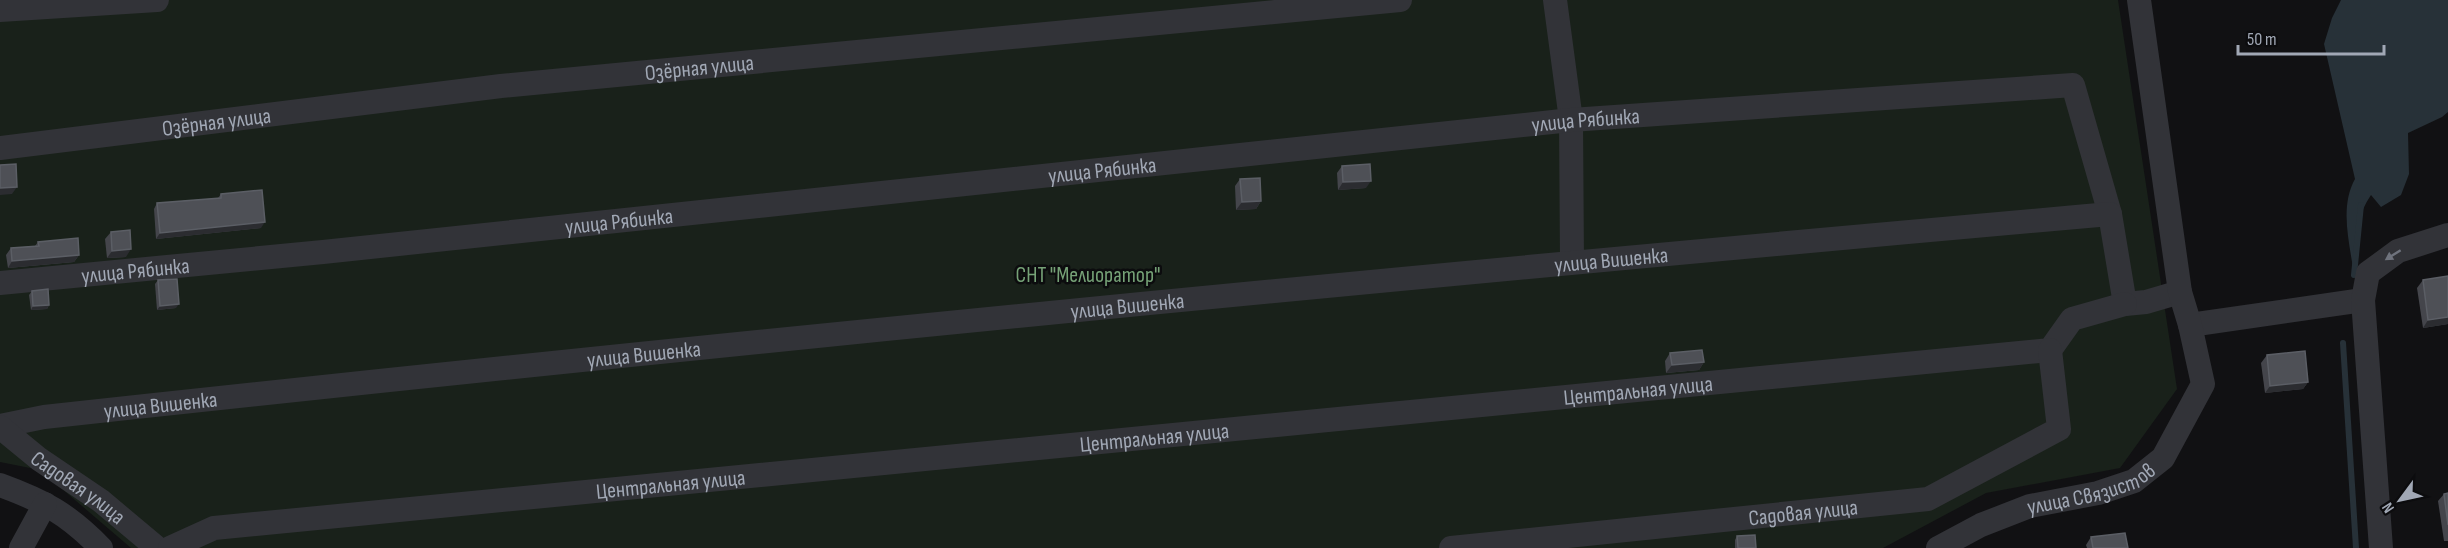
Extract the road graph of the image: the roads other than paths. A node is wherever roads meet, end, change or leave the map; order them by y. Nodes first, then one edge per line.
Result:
1 (157, 0) edge
2 (1400, 0) edge
3 (1555, 0) edge
4 (2139, 0) edge
5 (0, 10) edge
6 (1571, 120) junction
7 (0, 148) edge
8 (2110, 214) junction
9 (2448, 235) edge
10 (1572, 262) junction
11 (0, 283) edge
12 (2180, 292) junction
13 (2363, 300) junction
14 (2125, 304) junction
15 (2190, 325) junction
16 (2050, 350) junction
17 (0, 427) edge
18 (0, 485) edge
19 (45, 504) junction
20 (1630, 539) edge
21 (21, 548) edge
22 (100, 548) edge
23 (158, 548) edge
24 (170, 548) edge
25 (1451, 548) edge
26 (1938, 548) edge
27 (2381, 548) edge

1 - 5 street
2 - 7 street, Озёрная улица
3 - 6 street
4 - 12 street
6 - 8 street, улица Рябинка
6 - 10 street
6 - 11 street, улица Рябинка
8 - 10 street, улица Вишенка
8 - 14 street
9 -> 13 street
10 - 17 street, улица Вишенка
12 - 14 street
12 - 15 street
13 - 15 street
13 - 27 street
14 - 16 street
15 - 26 street, улица Связистов
16 - 20 street, Садовая улица
16 - 24 street, Центральная улица
17 - 23 street, Садовая улица
18 - 19 street
19 - 21 street
19 - 22 street
20 - 25 street, Садовая улица

